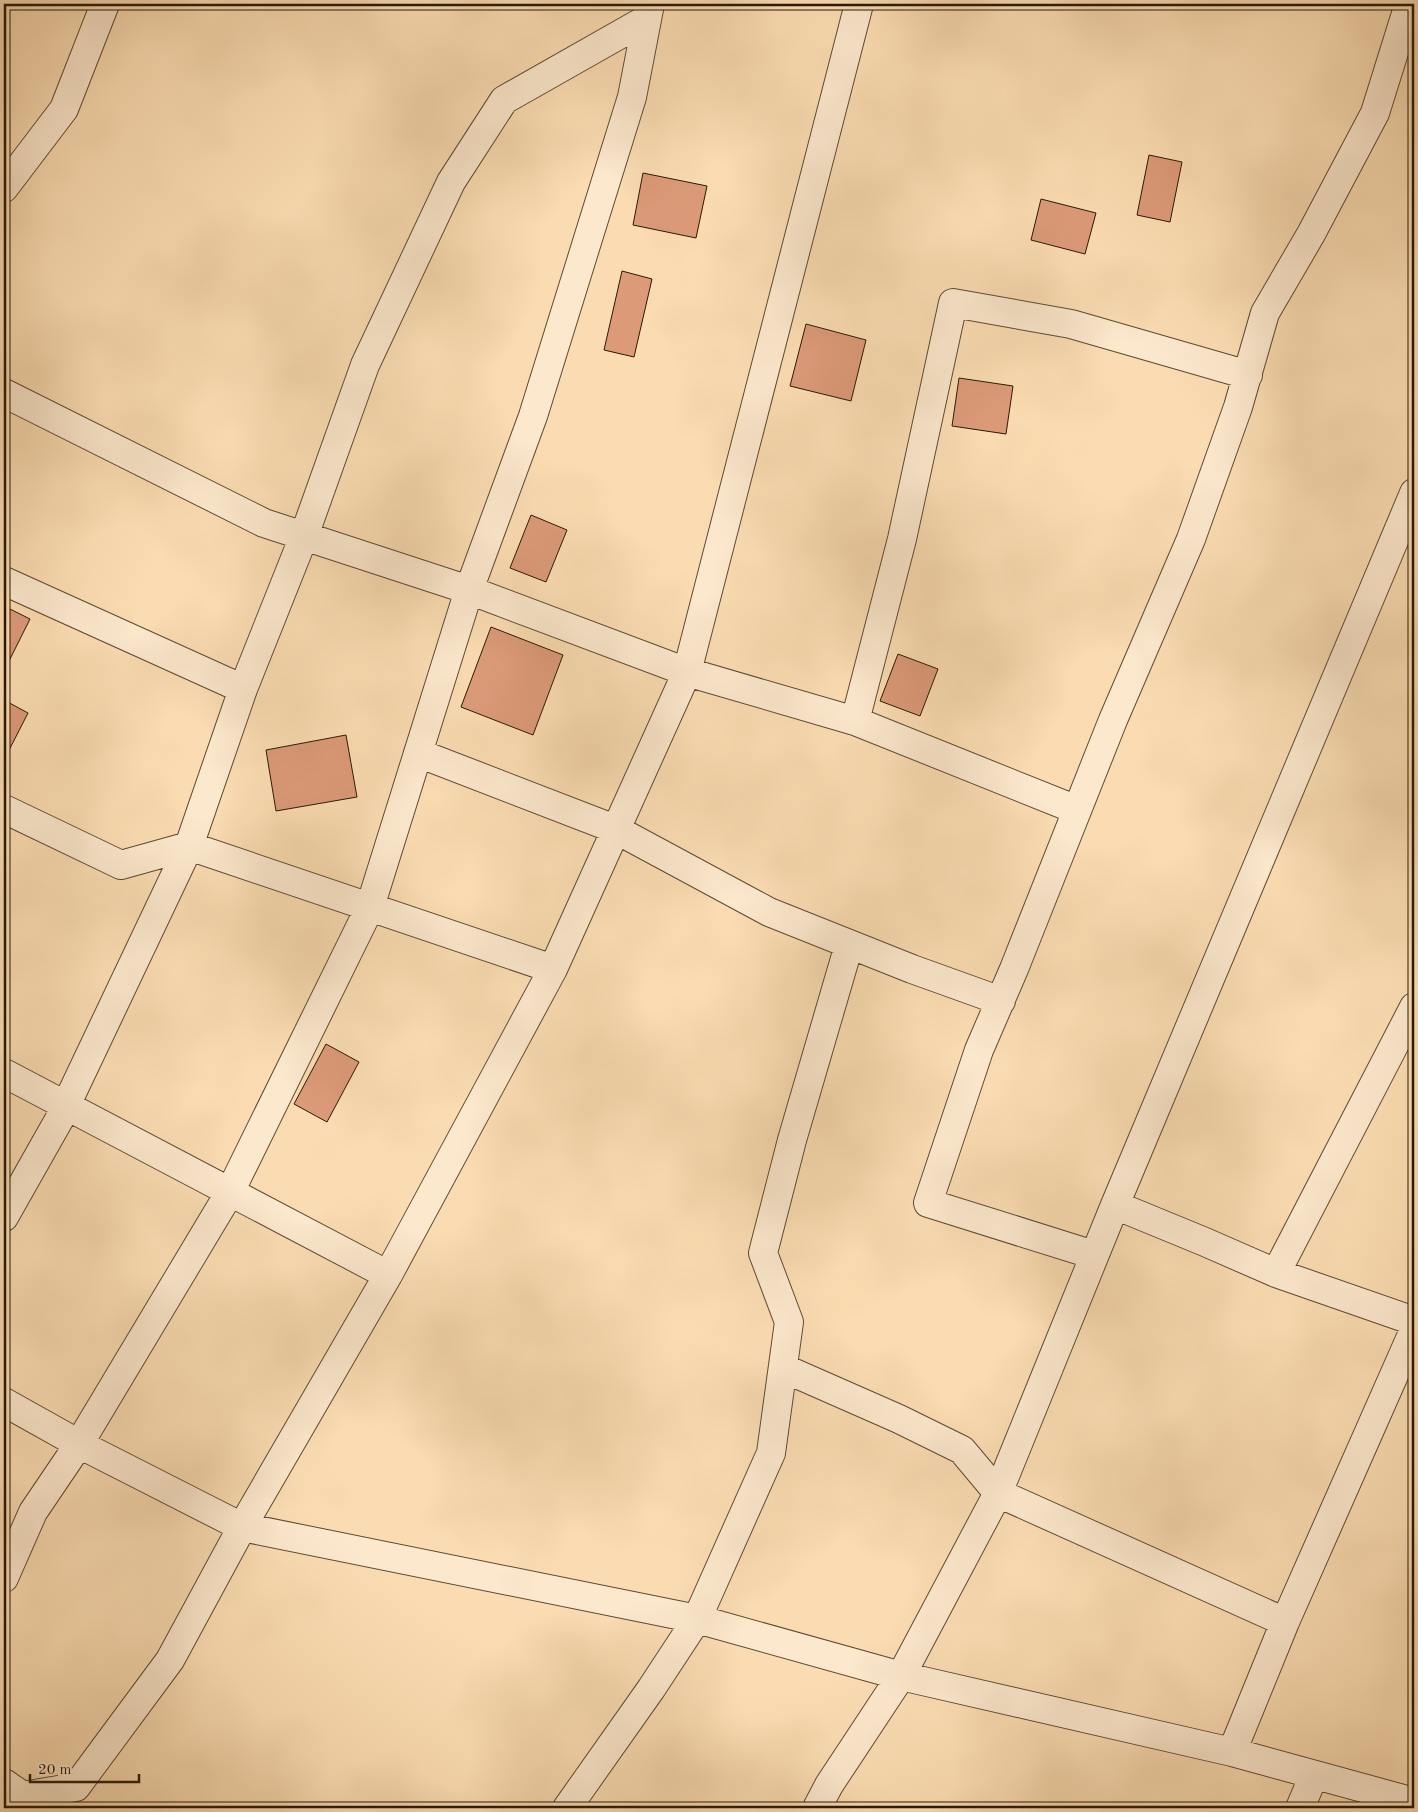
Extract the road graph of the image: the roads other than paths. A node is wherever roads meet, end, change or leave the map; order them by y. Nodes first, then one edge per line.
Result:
1 (105, 4) edge
2 (859, 4) edge
3 (1409, 4) edge
4 (648, 12) edge
5 (4, 188) edge
6 (1248, 374) junction
7 (4, 394) edge
8 (1414, 493) edge
9 (304, 536) junction
10 (4, 581) edge
11 (469, 590) junction
12 (687, 672) junction
13 (243, 689) junction
14 (855, 721) junction
15 (418, 753) junction
16 (4, 809) edge
17 (1077, 810) junction
18 (615, 829) junction
19 (189, 846) junction
20 (370, 907) junction
21 (849, 944) junction
22 (553, 969) junction
23 (1001, 1001) junction
24 (1414, 1007) edge
25 (4, 1072) edge
26 (66, 1105) junction
27 (230, 1192) junction
28 (1115, 1206) junction
29 (4, 1217) edge
30 (1094, 1255) junction
31 (1276, 1273) junction
32 (388, 1275) junction
33 (1414, 1321) edge
34 (1414, 1330) edge
35 (782, 1368) junction
36 (4, 1402) edge
37 (79, 1444) junction
38 (998, 1493) junction
39 (242, 1527) junction
40 (4, 1578) edge
41 (696, 1619) junction
42 (1285, 1622) junction
43 (901, 1676) junction
44 (1232, 1752) junction
45 (1314, 1775) junction
46 (4, 1783) edge
47 (1414, 1802) edge
48 (567, 1808) edge
49 (817, 1808) edge
50 (1300, 1808) edge

1 - 5 street
2 - 12 street
3 - 6 street
4 - 9 street
4 - 11 street
6 - 14 street
6 - 17 street
7 - 9 street
8 - 28 street
9 - 11 street
9 - 13 street
10 - 13 street
11 - 12 street
11 - 15 street
12 - 14 street
12 - 18 street
13 - 19 street
14 - 17 street
15 - 18 street
15 - 20 street
16 - 19 street
17 - 23 street
18 - 21 street
18 - 22 street
19 - 20 street
19 - 26 street
20 - 22 street
20 - 27 street
21 - 23 street
21 - 35 street
22 - 32 street
23 - 30 street
24 - 31 street
25 - 26 street
26 - 27 street
26 - 29 street
27 - 32 street
27 - 37 street
28 - 30 street
28 - 31 street
30 - 38 street
31 - 33 street
32 - 39 street
34 - 42 street
35 - 38 street
35 - 41 street
36 - 37 street
37 - 39 street
37 - 40 street
38 - 42 street
38 - 43 street
39 - 41 street
39 - 46 street
41 - 43 street
41 - 48 street
42 - 44 street
43 - 44 street
43 - 49 street
44 - 45 street
45 - 47 street
45 - 50 street

